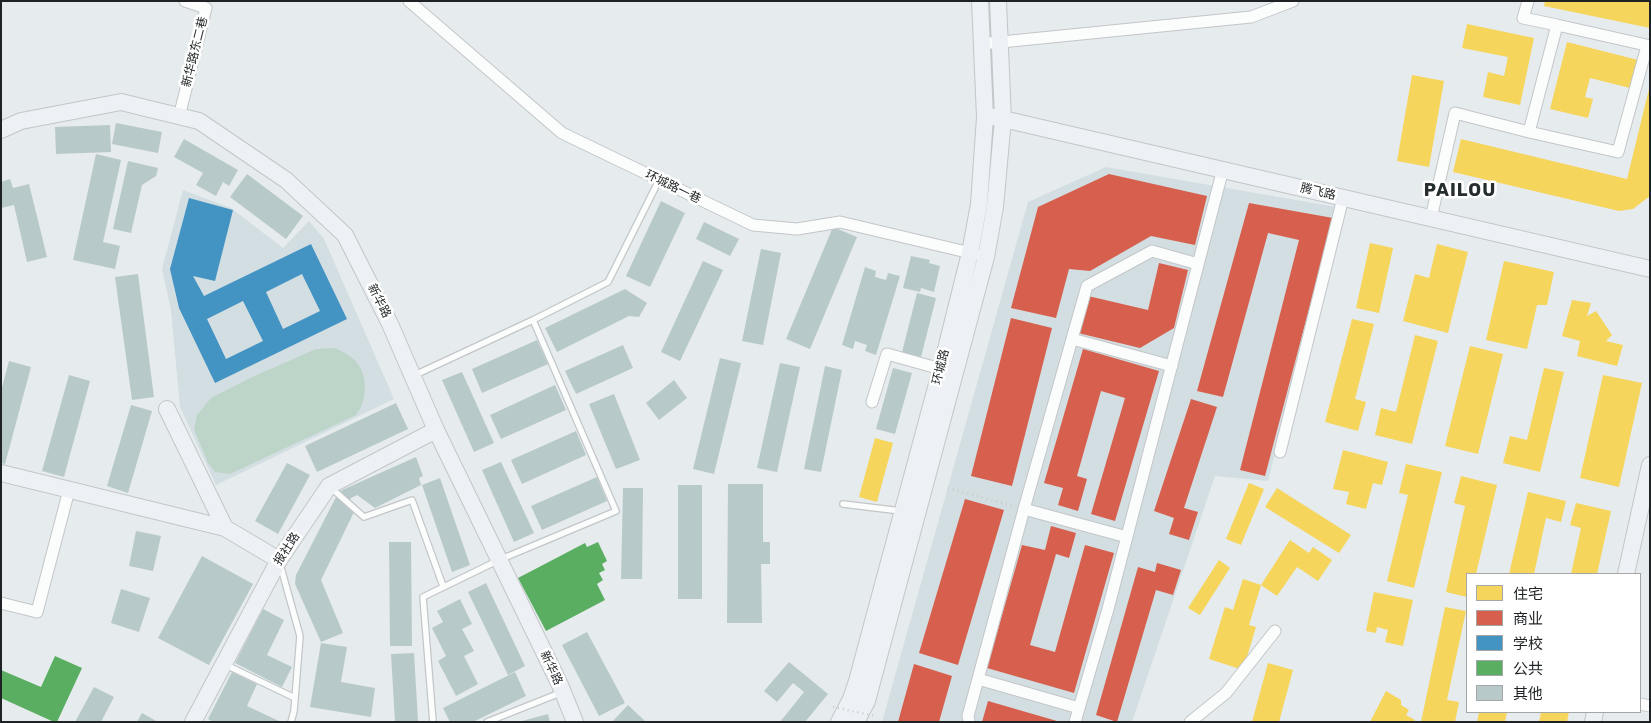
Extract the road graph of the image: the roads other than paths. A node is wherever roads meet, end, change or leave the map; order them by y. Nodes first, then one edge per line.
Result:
1 (185, 1) edge
2 (409, 1) edge
3 (980, 1) edge
4 (998, 1) edge
5 (1292, 1) edge
6 (1528, 1) edge
7 (206, 5) edge
8 (1557, 25) junction
9 (981, 44) junction
10 (1001, 44) junction
11 (1649, 46) edge
12 (179, 117) junction
13 (985, 117) junction
14 (1004, 118) junction
15 (1, 130) edge
16 (1529, 132) junction
17 (1223, 169) junction
18 (659, 180) junction
19 (1343, 198) junction
20 (1431, 218) junction
21 (978, 255) junction
22 (1198, 264) junction
23 (1650, 270) edge
24 (533, 320) junction
25 (1072, 339) junction
26 (1172, 366) junction
27 (941, 368) junction
28 (413, 376) junction
29 (872, 402) dead end
30 (167, 409) dead end
31 (436, 430) junction
32 (1280, 452) dead end
33 (1650, 465) edge
34 (1, 473) edge
35 (329, 486) junction
36 (69, 490) junction
37 (843, 504) dead end
38 (1024, 509) junction
39 (904, 511) junction
40 (225, 528) junction
41 (1127, 537) junction
42 (279, 560) junction
43 (499, 560) junction
44 (1626, 573) edge
45 (443, 586) junction
46 (1, 603) edge
47 (1275, 631) dead end
48 (224, 664) junction
49 (978, 679) junction
50 (562, 692) junction
51 (295, 698) junction
52 (851, 699) junction
53 (1079, 708) junction
54 (836, 714) edge
55 (197, 720) edge
56 (863, 720) edge
57 (291, 722) edge
58 (433, 722) edge
59 (487, 722) edge
60 (574, 722) edge
61 (844, 722) edge
62 (969, 722) edge
63 (1075, 722) edge
64 (1190, 722) edge

1 - 7 street, 新华路东二巷
2 - 18 street, 环城路一巷
3 - 9 street, 环城路
4 - 10 street, 环城路
5 - 10 street
6 - 8 street
7 - 12 street, 新华路东二巷
8 - 11 street
8 - 16 street
9 - 10 street
9 - 13 street, 环城路
10 - 14 street, 环城路
11 - 16 street
12 - 15 street, 新华路
12 - 28 street, 新华路
13 - 14 street, 腾飞路
13 - 21 street, 环城路
14 - 17 street, 腾飞路
14 - 21 street, 环城路
16 - 20 street
17 - 19 street, 腾飞路
17 - 22 street
18 - 21 street, 环城路一巷
18 - 24 lane
19 - 20 street, 腾飞路
19 - 32 street
20 - 23 street, 腾飞路
21 - 27 street, 环城路
21 - 56 street, 环城路
22 - 25 street
22 - 26 street
24 - 28 lane
24 - 43 lane
25 - 26 street
25 - 38 street
26 - 41 street
27 - 29 street
27 - 39 street, 环城路
28 - 31 street, 新华路
30 - 40 street
31 - 35 street, 报社路
31 - 43 street, 新华路
33 - 44 street
34 - 36 street
35 - 42 street, 报社路
35 - 45 lane
36 - 40 street
36 - 46 street
37 - 39 lane
38 - 41 street
38 - 49 street
39 - 52 street, 环城路
40 - 42 street
41 - 53 street
42 - 48 street, 报社路
42 - 51 lane
43 - 45 lane
43 - 50 street, 新华路
45 - 58 lane
47 - 64 street
48 - 51 lane
48 - 55 street, 报社路
49 - 53 street
49 - 62 street
50 - 59 lane
50 - 60 street, 新华路
51 - 57 lane
52 - 54 street, 环城路
52 - 61 street
53 - 63 street

